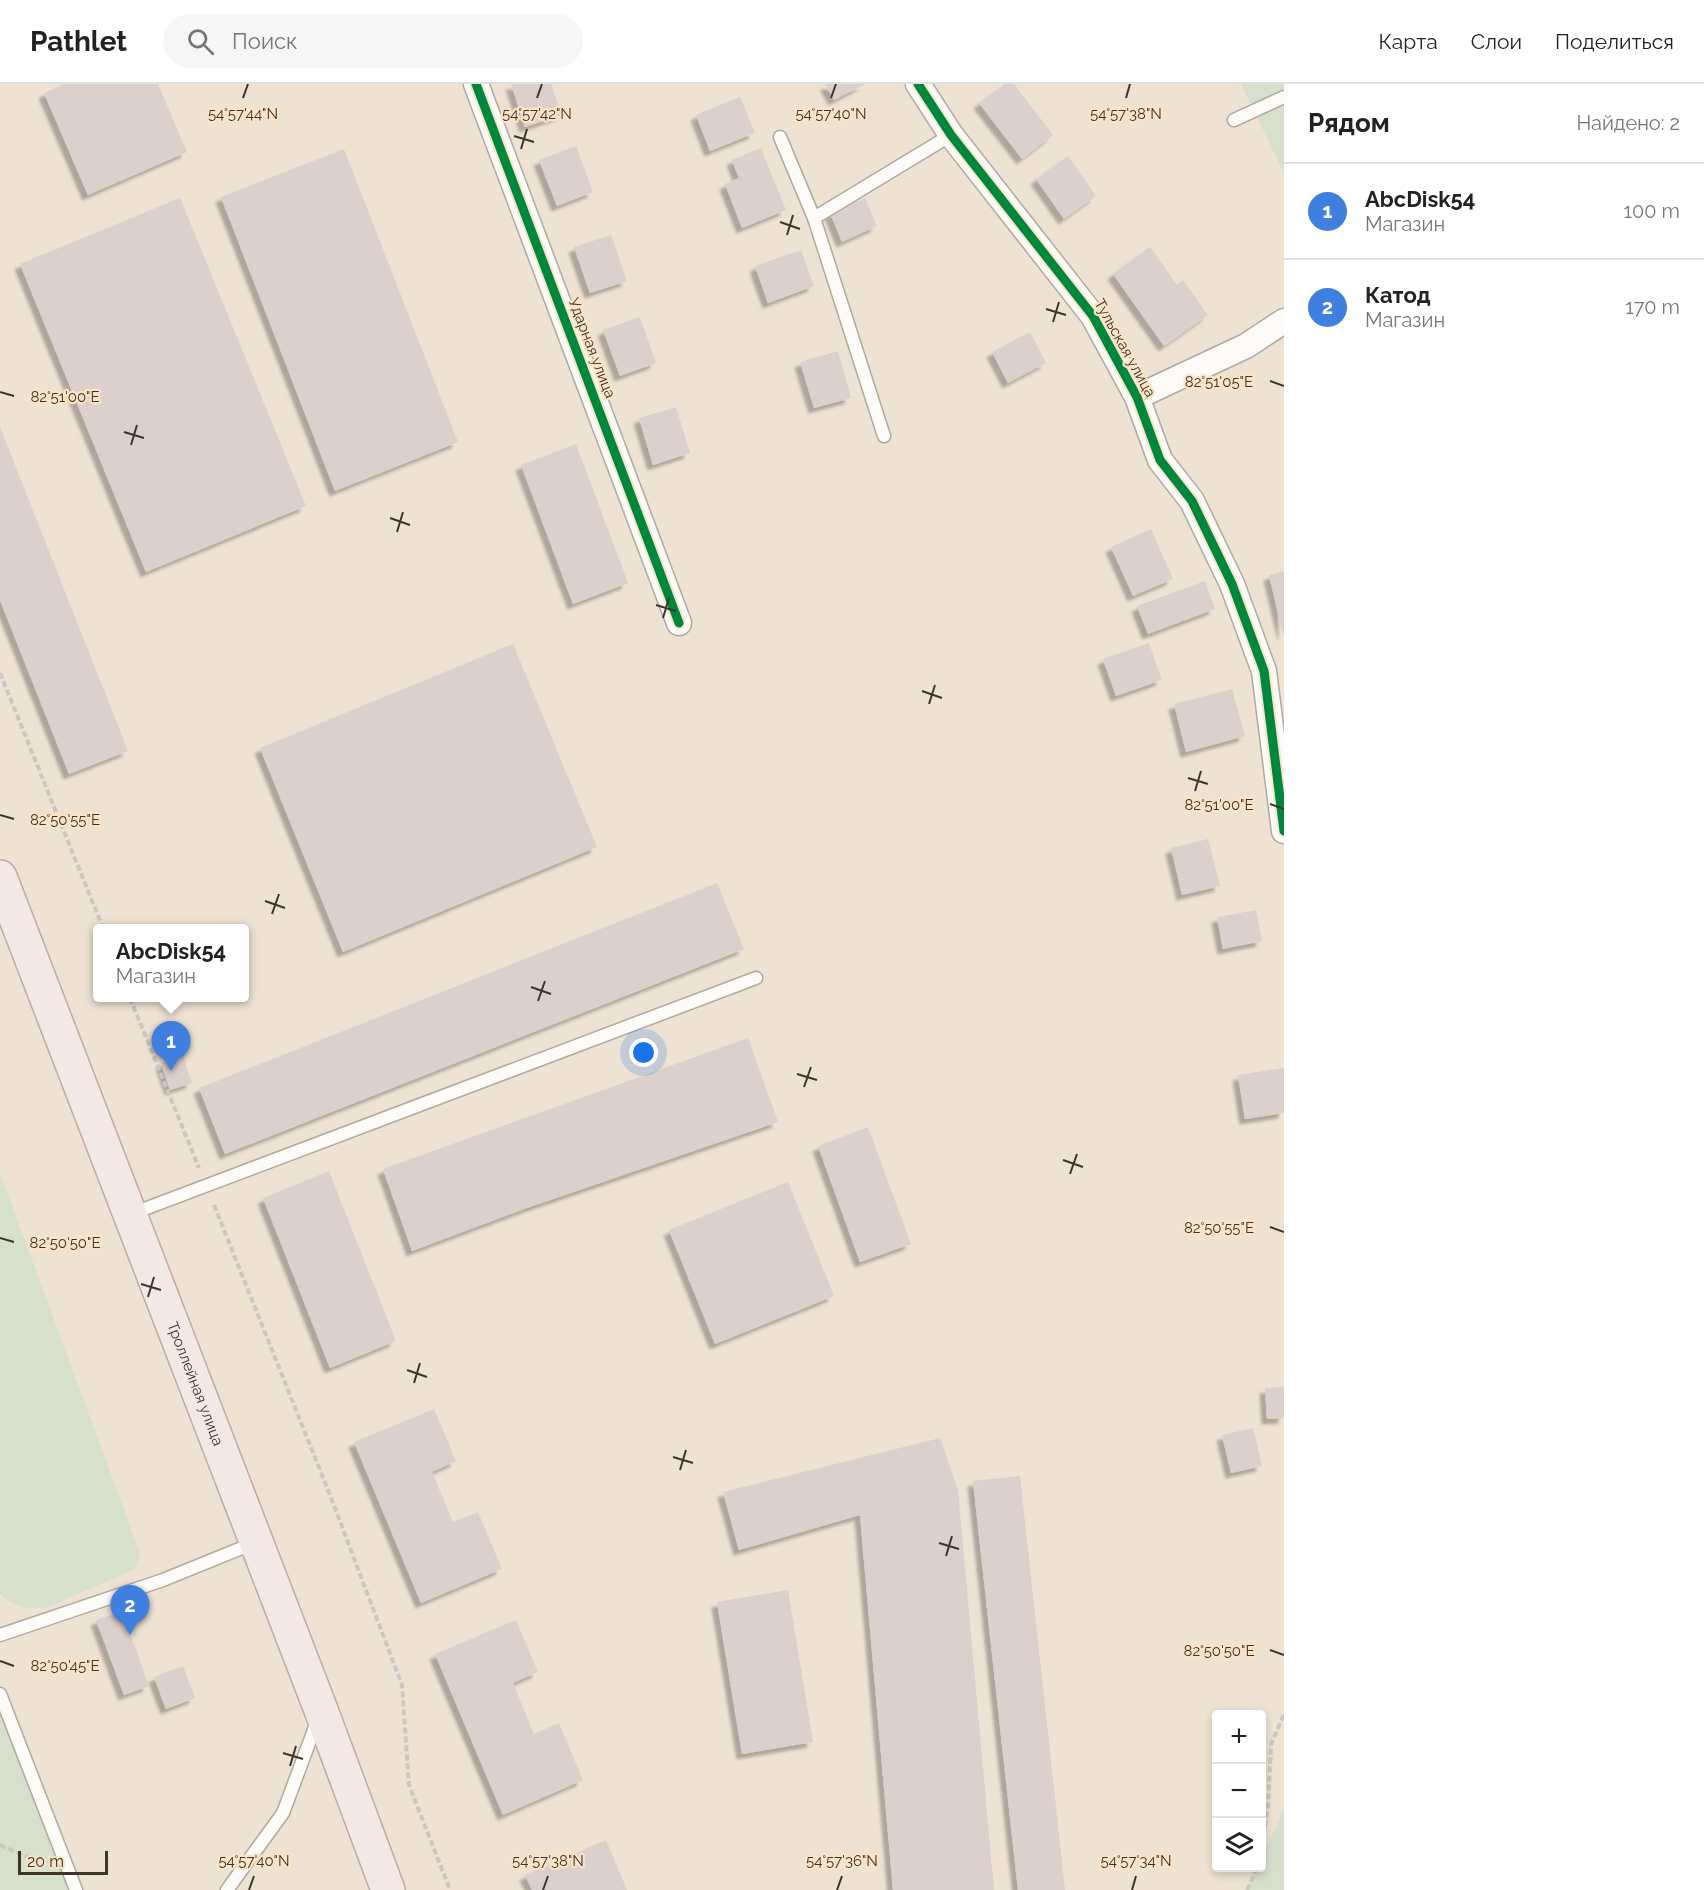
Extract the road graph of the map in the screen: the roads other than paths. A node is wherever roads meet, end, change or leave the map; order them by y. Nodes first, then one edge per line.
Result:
1 (476, 84) edge
2 (918, 84) edge
3 (1284, 97) edge
4 (1234, 120) dead end
5 (951, 135) junction
6 (780, 137) dead end
7 (814, 218) junction
8 (1284, 321) edge
9 (1137, 397) junction
10 (884, 436) dead end
11 (680, 623) dead end
12 (1284, 831) edge
13 (0, 877) edge
14 (756, 978) dead end
15 (129, 1215) junction
16 (255, 1543) junction
17 (0, 1635) edge
18 (0, 1694) edge
19 (321, 1710) junction
20 (76, 1890) edge
21 (227, 1890) edge
22 (388, 1890) edge

1 - 11 street, Ударная улица
2 - 5 street, Тульская улица
3 - 4 lane
5 - 7 lane
5 - 9 street, Тульская улица
6 - 7 lane
7 - 10 lane
8 - 9 street
9 - 12 street, Тульская улица
13 - 15 main road, Троллейная улица
14 - 15 lane
15 - 16 main road, Троллейная улица
16 - 17 lane
16 - 19 main road, Троллейная улица
18 - 20 lane
19 - 21 lane
19 - 22 main road, Троллейная улица

